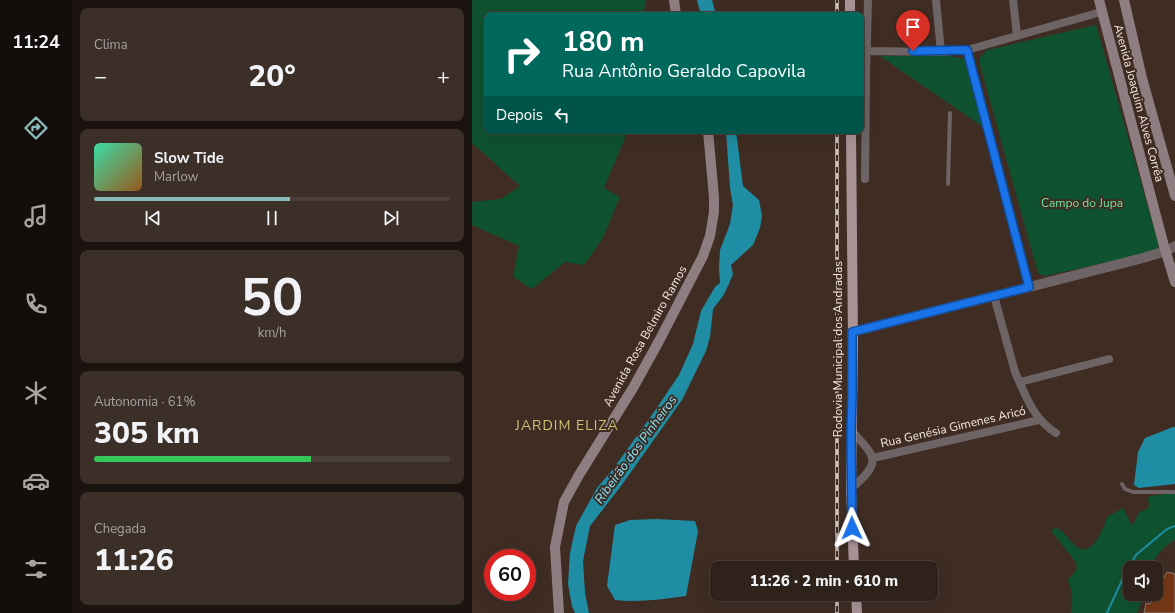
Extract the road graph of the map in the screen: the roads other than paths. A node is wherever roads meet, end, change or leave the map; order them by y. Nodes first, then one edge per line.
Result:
1 (674, 0) edge
2 (850, 0) edge
3 (868, 0) edge
4 (936, 0) edge
5 (1013, 0) edge
6 (1099, 0) edge
7 (1124, 0) edge
8 (676, 12) edge
9 (850, 12) edge
10 (1102, 12) junction
11 (1017, 35) junction
12 (967, 50) junction
13 (867, 51) junction
14 (941, 52) junction
15 (950, 113) dead end
16 (708, 134) edge
17 (851, 134) edge
18 (865, 179) dead end
19 (948, 184) dead end
20 (1175, 196) edge
21 (1170, 249) edge
22 (1175, 282) edge
23 (1029, 287) junction
24 (994, 296) junction
25 (852, 332) junction
26 (1109, 359) dead end
27 (1020, 382) junction
28 (1039, 420) junction
29 (851, 430) junction
30 (1056, 433) dead end
31 (873, 458) junction
32 (1122, 484) dead end
33 (851, 489) junction
34 (1175, 492) edge
35 (854, 561) edge
36 (856, 601) edge
37 (559, 613) edge
38 (857, 613) edge

1 - 8 main road
2 - 9 main road
3 - 13 street
4 - 14 street
5 - 11 street
6 - 10 main road, Avenida Joaquim Alves Corrêa
7 - 20 main road, Avenida Joaquim Alves Corrêa
10 - 11 street
10 - 21 main road, Avenida Joaquim Alves Corrêa
11 - 12 street
12 - 14 street
12 - 23 street
13 - 14 street
13 - 18 street
15 - 19 lane
16 - 37 main road, Avenida Rosa Belmiro Ramos
17 - 25 main road, Rodovia Municipal dos Andradas
21 - 22 main road, Avenida Joaquim Alves Corrêa
21 - 23 street
23 - 24 street
24 - 25 street
24 - 27 street
25 - 29 main road, Rodovia Municipal dos Andradas
26 - 27 street
27 - 28 street
28 - 30 street
28 - 31 street, Rua Genésia Gimenes Aricó
29 - 31 street
29 - 33 main road, Rodovia Municipal dos Andradas
31 - 33 street
32 - 34 lane
33 - 35 main road, Rodovia Municipal dos Andradas
36 - 38 main road

